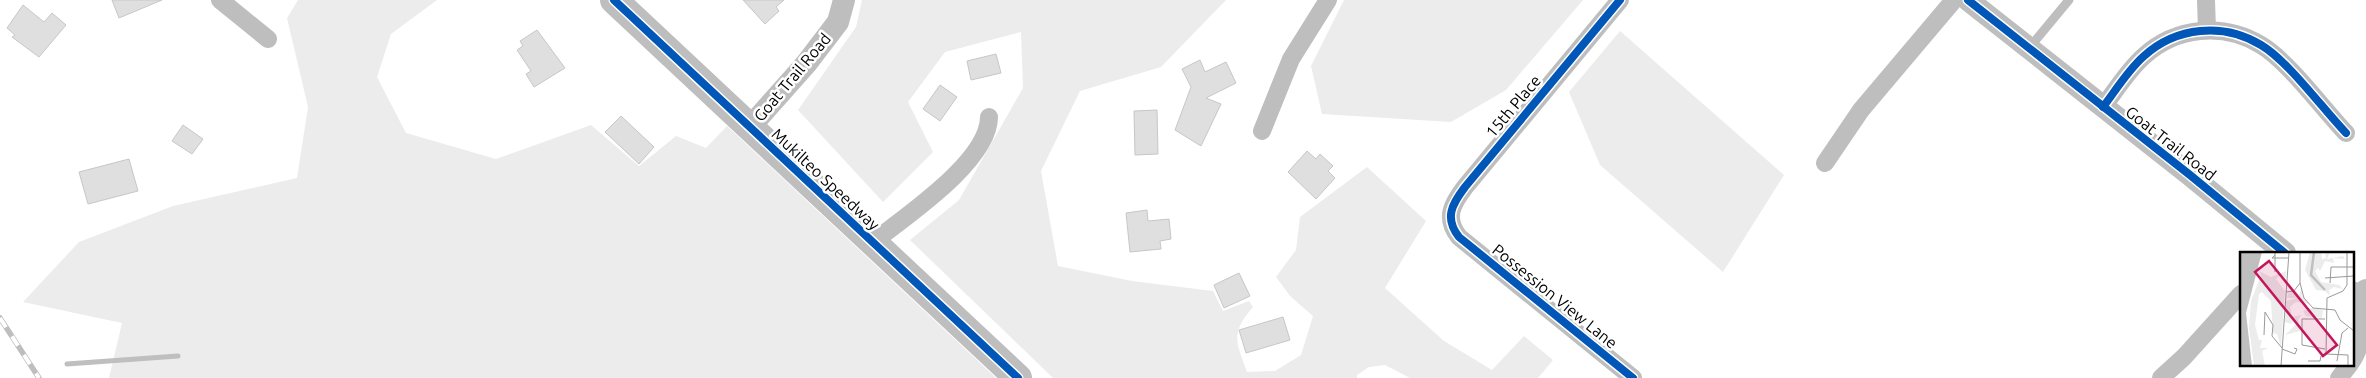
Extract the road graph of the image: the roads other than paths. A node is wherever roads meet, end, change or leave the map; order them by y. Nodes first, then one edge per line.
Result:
1 (220, 0) edge
2 (614, 0) edge
3 (844, 0) edge
4 (1328, 0) edge
5 (1620, 0) edge
6 (1954, 0) edge
7 (1968, 0) edge
8 (2068, 0) edge
9 (2206, 0) edge
10 (2207, 30) junction
11 (268, 39) dead end
12 (2028, 49) junction
13 (2103, 107) junction
14 (989, 117) dead end
15 (750, 127) junction
16 (1262, 131) dead end
17 (2346, 133) dead end
18 (1825, 163) dead end
19 (1459, 237) joint
20 (873, 242) junction
21 (2280, 252) edge
22 (2359, 292) edge
23 (2240, 295) edge
24 (2354, 358) edge
25 (2348, 366) edge
26 (1018, 378) edge
27 (1633, 378) edge
28 (2161, 378) edge
29 (2339, 378) edge

1 - 11 street
2 - 15 main road, Mukilteo Speedway
3 - 15 street, Goat Trail Road
4 - 16 street
5 - 19 street, 15th Place
6 - 18 street
7 - 12 street, Goat Trail Road
8 - 12 lane
9 - 10 street
10 - 13 street
10 - 17 street
12 - 13 street, Goat Trail Road
13 - 21 street, Goat Trail Road
14 - 20 street
15 - 20 main road, Mukilteo Speedway
19 - 27 street, Possession View Lane
20 - 26 main road, Mukilteo Speedway
22 - 24 street
23 - 28 street
25 - 29 street

